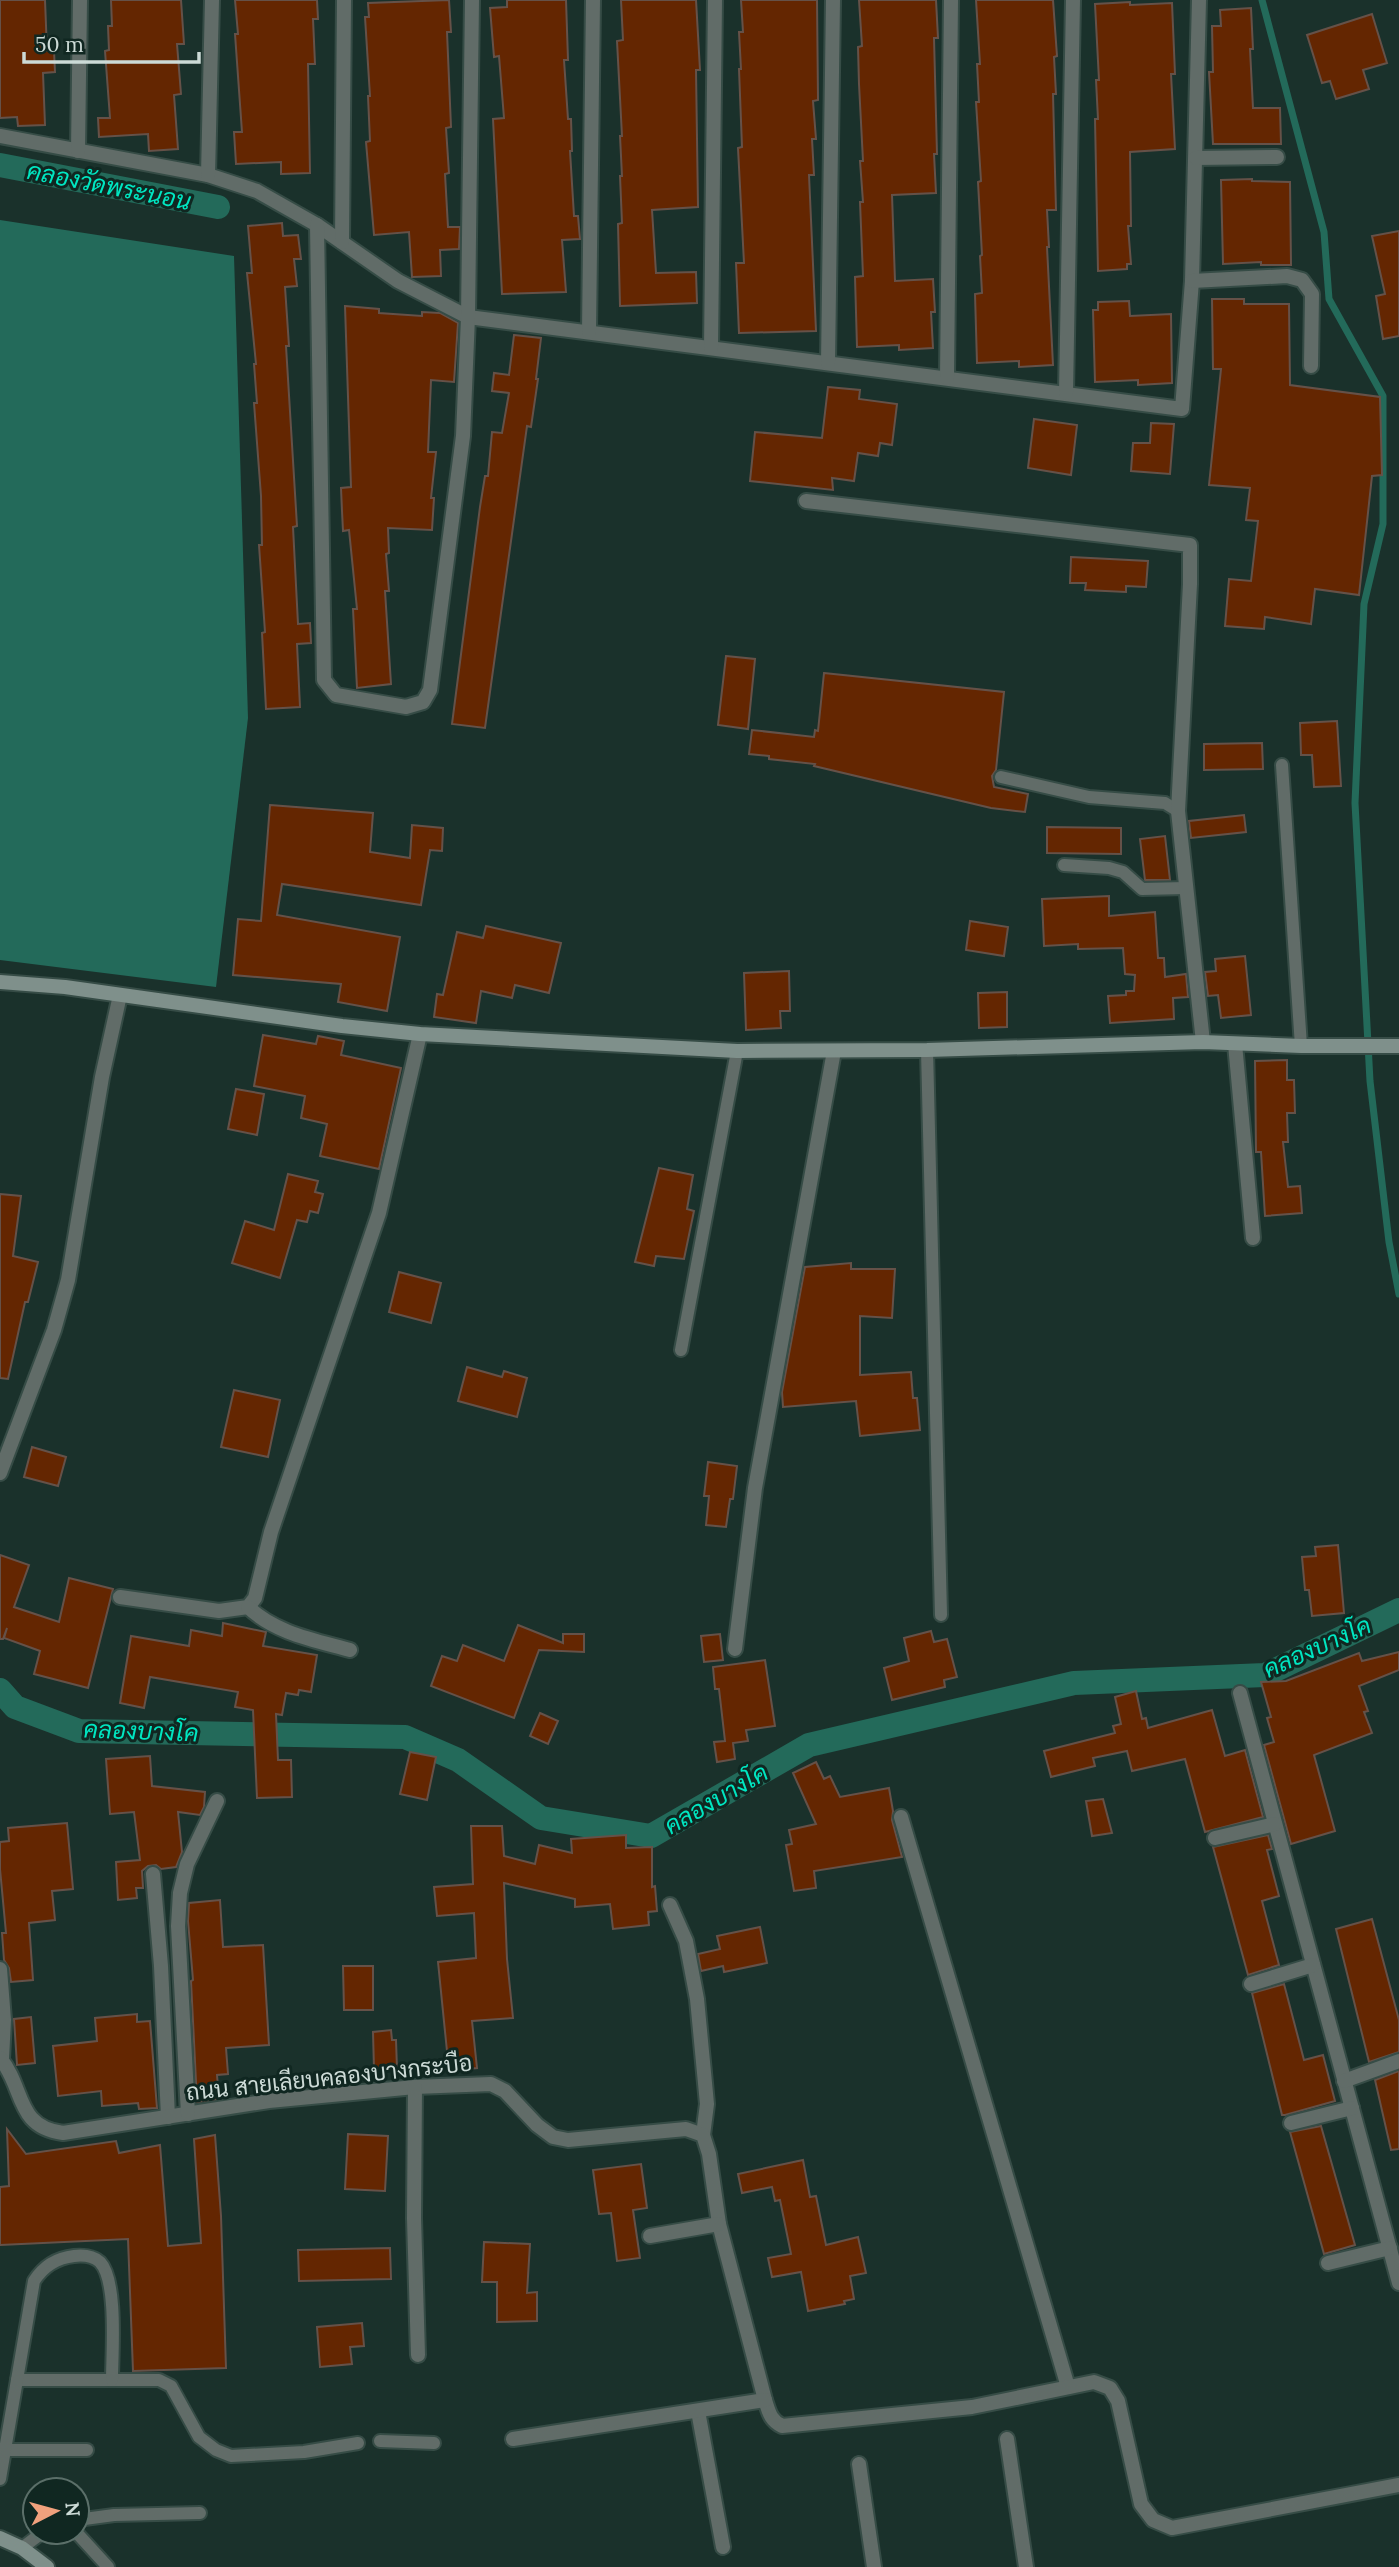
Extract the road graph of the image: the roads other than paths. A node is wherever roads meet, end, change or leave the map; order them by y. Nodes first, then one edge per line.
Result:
1 (80, 0) edge
2 (212, 0) edge
3 (344, 0) edge
4 (472, 0) edge
5 (593, 0) edge
6 (715, 0) edge
7 (833, 0) edge
8 (951, 0) edge
9 (1073, 0) edge
10 (1199, 0) edge
11 (0, 136) edge
12 (78, 150) junction
13 (1278, 157) dead end
14 (1196, 158) junction
15 (208, 175) junction
16 (317, 225) junction
17 (342, 242) junction
18 (1192, 281) junction
19 (468, 317) junction
20 (589, 332) junction
21 (710, 348) junction
22 (828, 363) junction
23 (1311, 366) dead end
24 (947, 378) junction
25 (1066, 393) junction
26 (806, 501) dead end
27 (1282, 765) dead end
28 (1001, 777) dead end
29 (1178, 811) junction
30 (1064, 865) dead end
31 (1186, 888) junction
32 (0, 982) edge
33 (120, 995) junction
34 (420, 1034) junction
35 (1203, 1042) junction
36 (1235, 1044) junction
37 (1301, 1046) junction
38 (1398, 1046) edge
39 (927, 1050) junction
40 (737, 1051) junction
41 (834, 1051) junction
42 (1253, 1238) dead end
43 (681, 1350) dead end
44 (0, 1473) edge
45 (120, 1597) dead end
46 (248, 1606) junction
47 (941, 1615) dead end
48 (735, 1649) dead end
49 (350, 1650) dead end
50 (1240, 1693) dead end
51 (217, 1801) dead end
52 (901, 1817) dead end
53 (1275, 1824) junction
54 (1215, 1838) dead end
55 (153, 1874) dead end
56 (670, 1905) dead end
57 (1313, 1965) junction
58 (0, 1969) edge
59 (1251, 1984) dead end
60 (1, 2059) edge
61 (1399, 2062) edge
62 (1344, 2081) junction
63 (415, 2087) junction
64 (1352, 2108) junction
65 (188, 2114) junction
66 (168, 2117) junction
67 (1291, 2123) dead end
68 (703, 2135) junction
69 (719, 2224) junction
70 (650, 2236) dead end
71 (1392, 2241) edge
72 (1328, 2263) dead end
73 (1399, 2283) edge
74 (418, 2355) dead end
75 (17, 2380) junction
76 (112, 2380) junction
77 (1068, 2387) junction
78 (765, 2400) junction
79 (698, 2411) junction
80 (513, 2439) dead end
81 (1007, 2439) dead end
82 (380, 2441) dead end
83 (358, 2443) dead end
84 (434, 2443) dead end
85 (4, 2450) junction
86 (87, 2450) dead end
87 (859, 2464) dead end
88 (0, 2479) edge
89 (1399, 2485) edge
90 (200, 2513) dead end
91 (91, 2519) edge
92 (0, 2538) edge
93 (25, 2546) edge
94 (89, 2546) edge
95 (723, 2547) dead end
96 (22, 2548) junction
97 (47, 2567) edge
98 (108, 2567) edge
99 (874, 2567) edge
100 (1026, 2567) edge

1 - 12 street
2 - 15 street
3 - 17 street
4 - 19 street
5 - 20 street
6 - 21 street
7 - 22 street
8 - 24 street
9 - 25 street
10 - 14 street
11 - 12 street
12 - 15 street
13 - 14 street
14 - 18 street
15 - 16 street
16 - 17 street
16 - 19 street
17 - 19 street
18 - 23 street
18 - 25 street
19 - 20 street
20 - 21 street
21 - 22 street
22 - 24 street
24 - 25 street
26 - 29 street
27 - 37 lane
28 - 29 lane
29 - 31 street
30 - 31 lane
31 - 35 street
32 - 33 street
33 - 34 street
33 - 44 street
34 - 40 street
34 - 46 street
35 - 36 street
35 - 39 street
36 - 37 street
36 - 42 street
37 - 38 street
39 - 41 street
39 - 47 lane
40 - 41 street
40 - 43 lane
41 - 48 street
45 - 46 street
46 - 49 street
50 - 53 street
51 - 65 street
52 - 77 street
53 - 54 street
53 - 57 street
55 - 66 street
56 - 68 street
57 - 59 street
57 - 62 street
58 - 60 street
60 - 66 street, ถนน สายเลียบคลองบางกระบือ
61 - 62 street
62 - 64 street
63 - 65 street, ถนน สายเลียบคลองบางกระบือ
63 - 68 street, ถนน สายเลียบคลองบางกระบือ
63 - 74 street
64 - 67 street
64 - 71 street
65 - 66 street, ถนน สายเลียบคลองบางกระบือ
68 - 69 street
69 - 70 street
69 - 78 street
71 - 72 street
71 - 73 street
75 - 76 lane
75 - 76 lane
75 - 85 lane
76 - 83 lane
77 - 78 street
77 - 89 street
78 - 79 street
79 - 80 street
79 - 95 street
81 - 100 street
82 - 84 lane
85 - 86 lane
85 - 88 lane
87 - 99 street
90 - 91 lane
92 - 96 street
93 - 96 lane
94 - 98 lane
96 - 97 street

